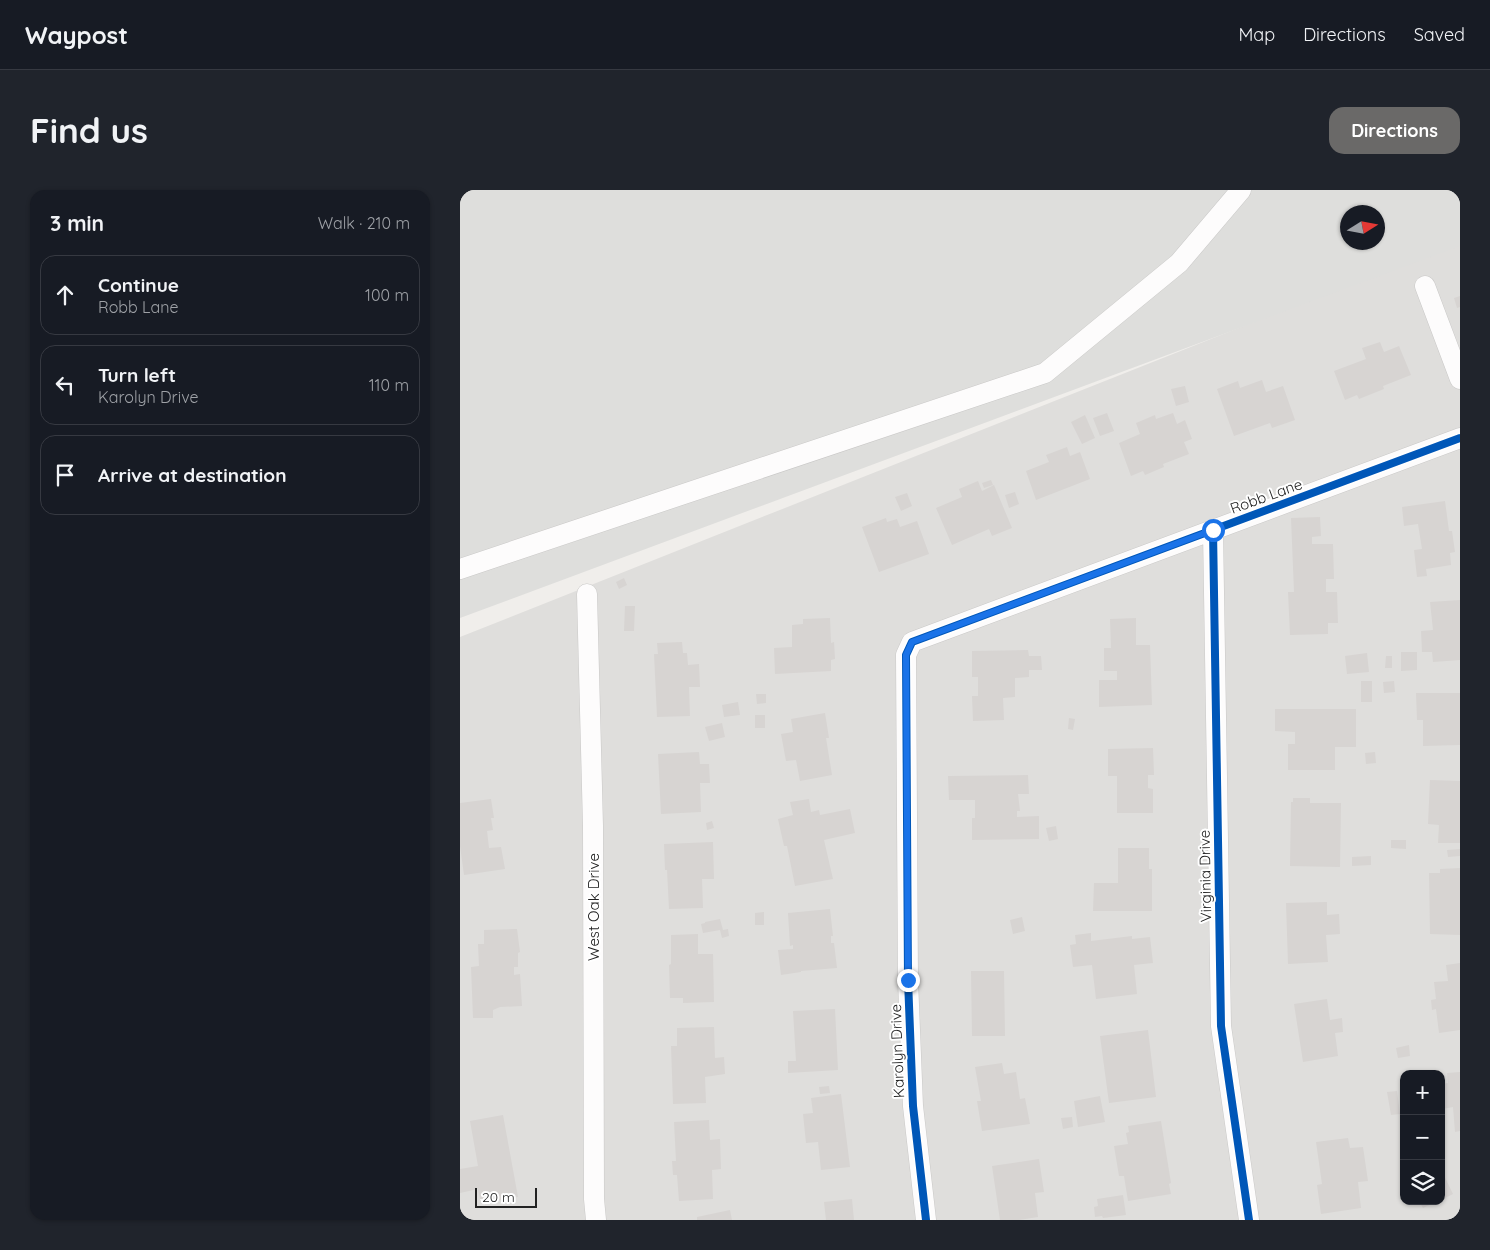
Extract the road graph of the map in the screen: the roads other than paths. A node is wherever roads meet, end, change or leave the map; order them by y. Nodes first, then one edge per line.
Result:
1 (1241, 190) edge
2 (1425, 286) dead end
3 (1460, 379) edge
4 (1460, 438) edge
5 (1213, 530) junction
6 (460, 569) edge
7 (587, 594) dead end
8 (912, 642) joint
9 (596, 1220) edge
10 (926, 1220) edge
11 (1249, 1220) edge

1 - 6 street
2 - 3 street
4 - 5 street, Robb Lane
5 - 8 street, Robb Lane
5 - 11 street, Virginia Drive
7 - 9 street, West Oak Drive
8 - 10 street, Karolyn Drive

